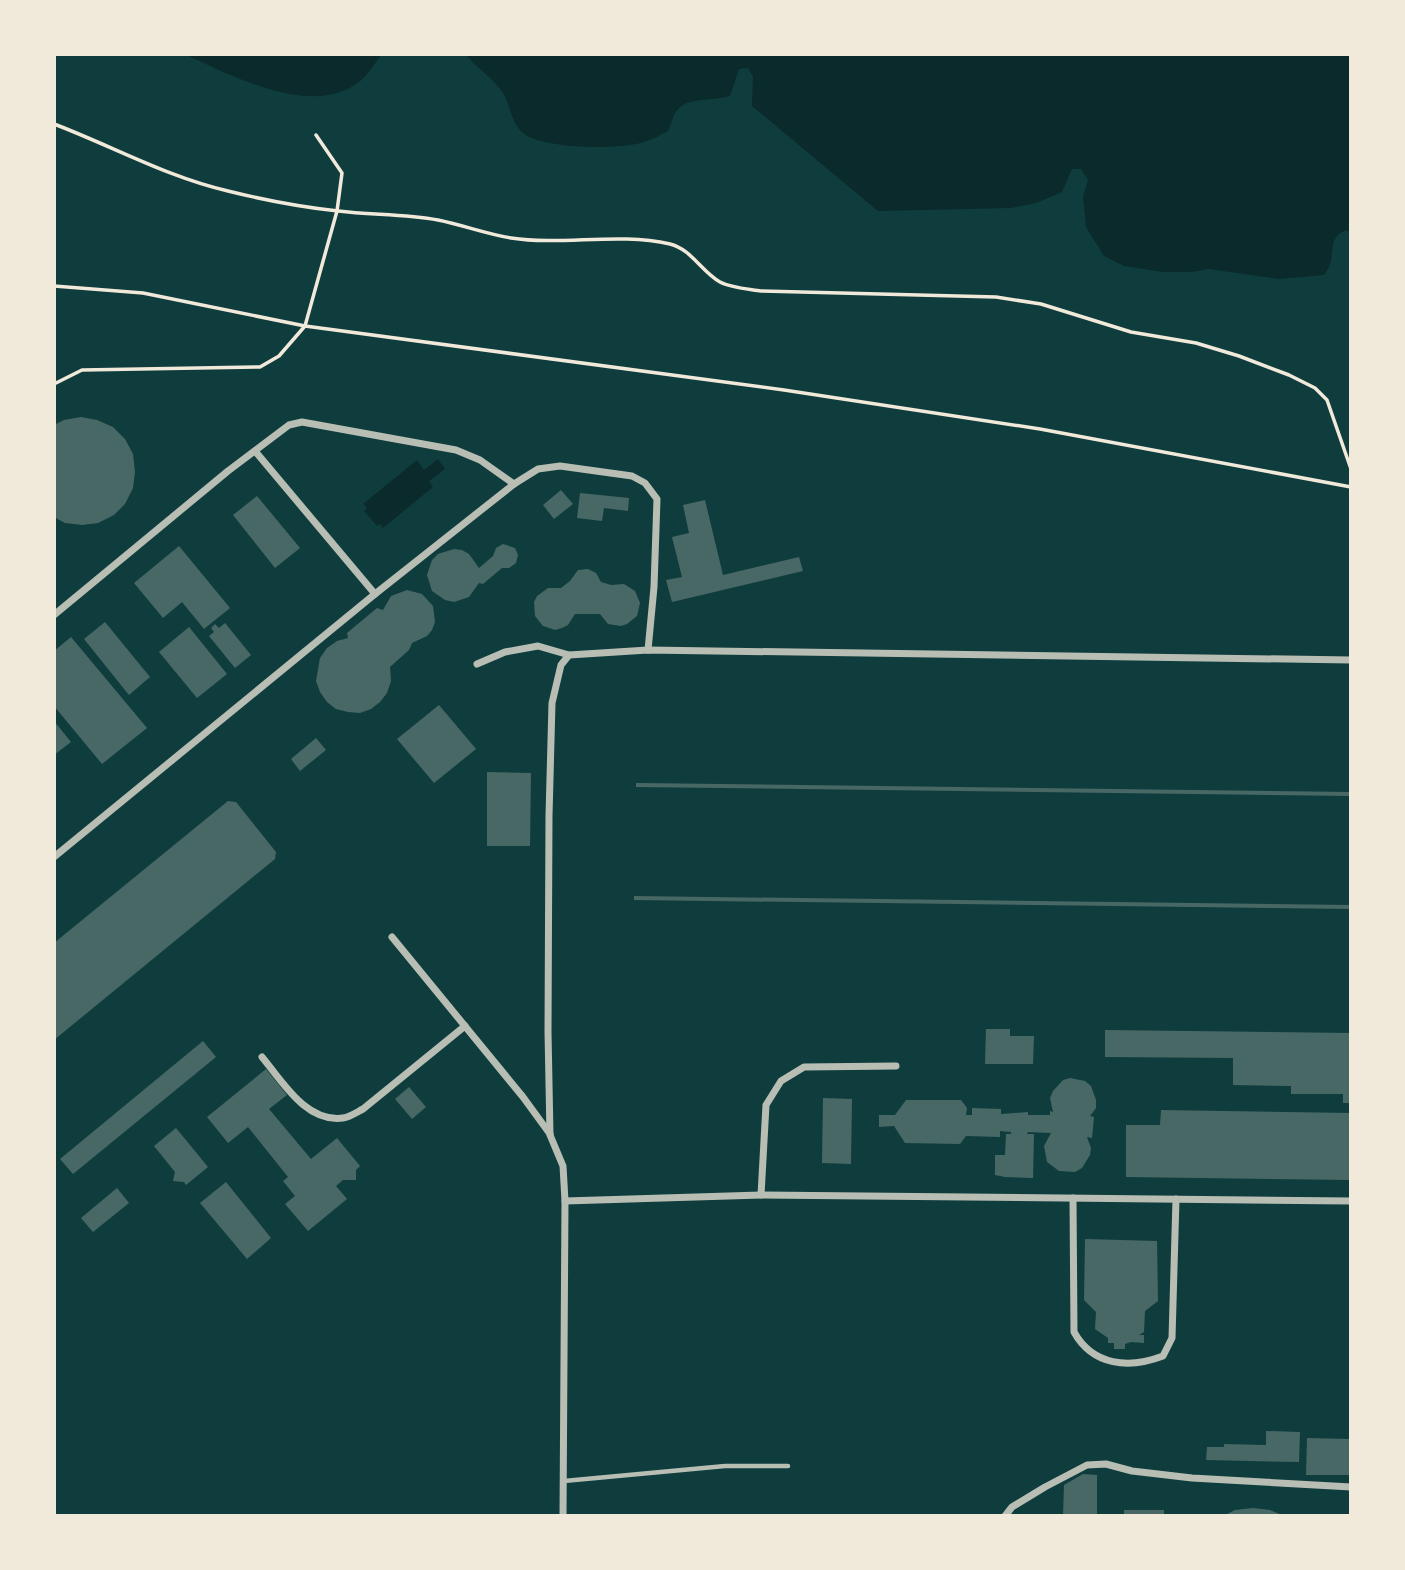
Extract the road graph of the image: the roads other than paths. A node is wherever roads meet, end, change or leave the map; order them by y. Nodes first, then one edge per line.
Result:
1 (255, 451) junction
2 (514, 484) junction
3 (375, 594) junction
4 (54, 615) edge
5 (648, 650) junction
6 (569, 654) junction
7 (1351, 660) edge
8 (477, 664) dead end
9 (54, 857) edge
10 (393, 937) dead end
11 (465, 1026) junction
12 (262, 1057) dead end
13 (896, 1066) dead end
14 (550, 1135) junction
15 (761, 1195) junction
16 (1073, 1198) junction
17 (1176, 1199) junction
18 (565, 1201) junction
19 (1351, 1201) edge
20 (788, 1466) dead end
21 (564, 1482) junction
22 (1351, 1487) edge
23 (563, 1516) edge
24 (1005, 1516) edge

1 - 2 street
1 - 3 street
1 - 4 street
2 - 3 street
2 - 5 street
3 - 9 street
5 - 6 street
5 - 7 street
6 - 8 street
6 - 14 street
10 - 11 street
11 - 12 street
11 - 14 street
13 - 15 street
14 - 18 street
15 - 16 street
15 - 18 street
16 - 17 street
16 - 17 street
17 - 19 street
18 - 21 street
20 - 21 lane
21 - 23 street
22 - 24 street

